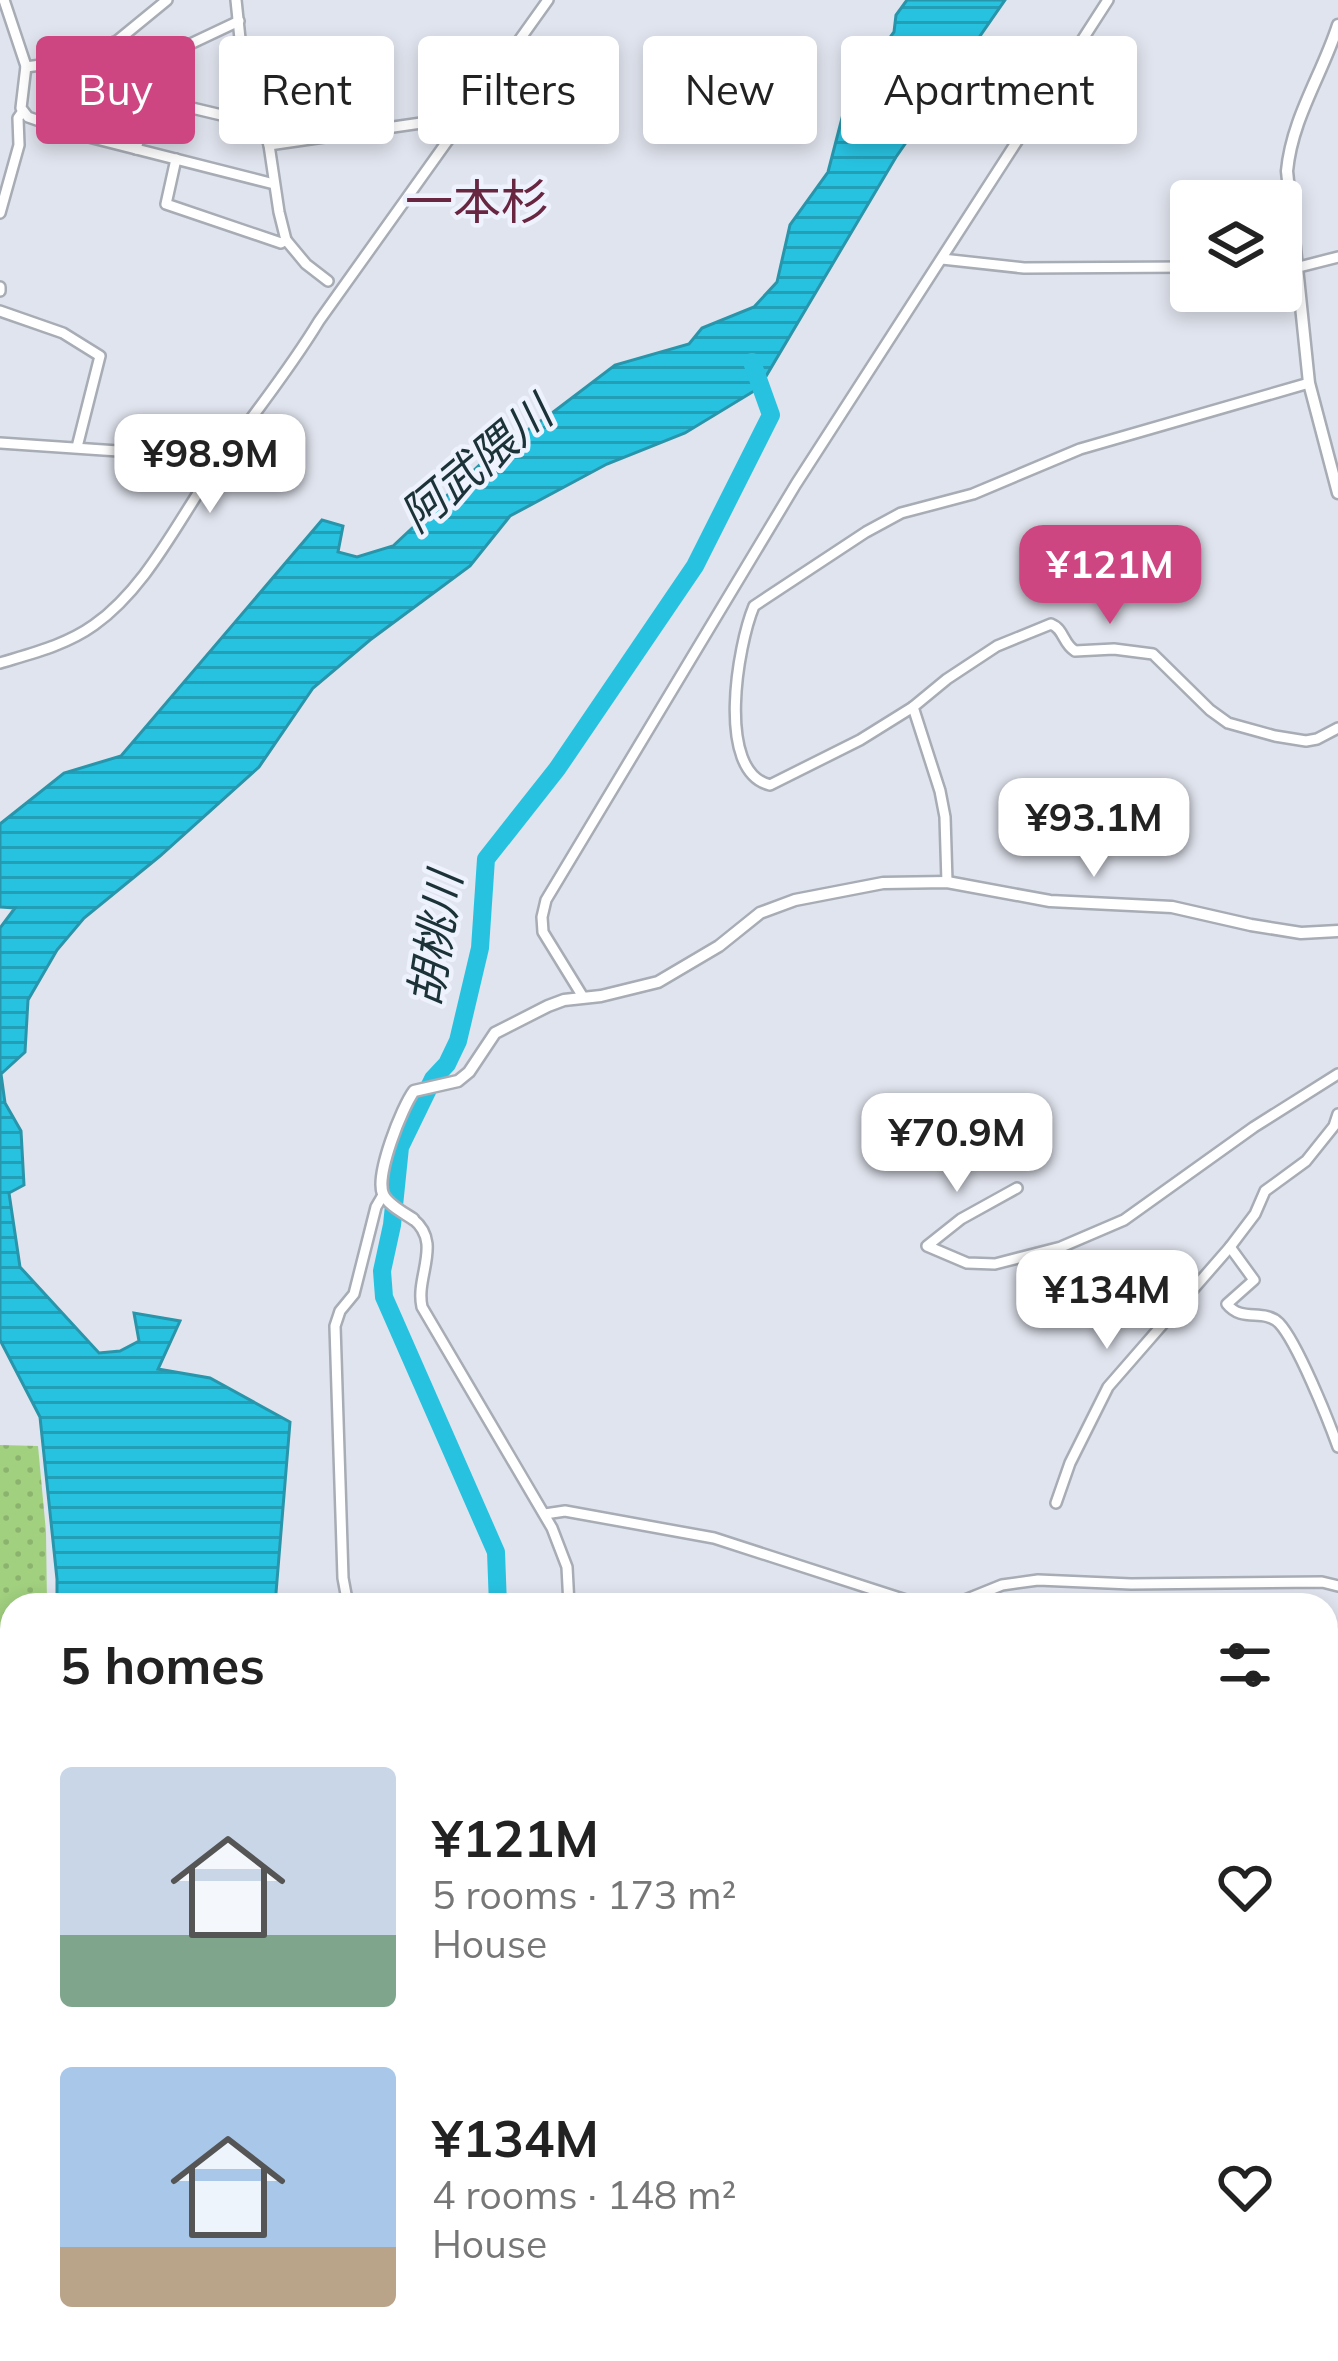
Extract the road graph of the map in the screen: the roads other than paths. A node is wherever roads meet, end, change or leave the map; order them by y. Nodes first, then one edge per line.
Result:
1 (4, 0) edge
2 (166, 0) edge
3 (236, 0) edge
4 (548, 0) edge
5 (1108, 0) edge
6 (239, 20) junction
7 (1338, 26) edge
8 (240, 36) edge
9 (195, 41) edge
10 (26, 68) junction
11 (23, 111) junction
12 (418, 123) edge
13 (137, 144) edge
14 (268, 145) joint
15 (136, 149) junction
16 (176, 159) junction
17 (1288, 180) edge
18 (274, 184) junction
19 (0, 213) edge
20 (286, 240) junction
21 (1338, 257) edge
22 (942, 259) junction
23 (1302, 266) edge
24 (1170, 267) edge
25 (328, 281) dead end
26 (1302, 298) edge
27 (0, 311) edge
28 (1310, 382) junction
29 (0, 443) edge
30 (77, 447) junction
31 (199, 463) dead end
32 (1338, 493) edge
33 (0, 663) edge
34 (913, 707) junction
35 (1338, 728) edge
36 (947, 882) junction
37 (1338, 932) edge
38 (584, 997) junction
39 (1338, 1074) edge
40 (1338, 1114) edge
41 (1017, 1188) dead end
42 (387, 1199) junction
43 (408, 1215) joint
44 (1230, 1246) junction
45 (1338, 1447) edge
46 (1056, 1502) dead end
47 (545, 1514) junction
48 (1338, 1586) edge
49 (346, 1593) edge
50 (568, 1593) edge
51 (878, 1593) edge
52 (982, 1593) edge

1 - 10 street
2 - 10 street
3 - 6 street
4 - 33 street
5 - 22 street
6 - 8 street
6 - 9 street
7 - 17 street
10 - 11 street
11 - 15 street
11 - 19 street
12 - 14 street
13 - 15 street
14 - 18 street
15 - 16 street
16 - 18 street
16 - 20 street
18 - 20 street
20 - 25 street
21 - 23 street
22 - 24 street
22 - 38 street
26 - 28 street
27 - 30 street
28 - 32 street
28 - 34 street
29 - 30 street
30 - 31 street
34 - 35 street
34 - 36 street
36 - 37 street
36 - 38 street
38 - 42 street
39 - 41 street
40 - 44 street
42 - 43 street
42 - 49 street
43 - 47 street
44 - 45 street
44 - 46 street
47 - 50 street
47 - 51 street
48 - 52 street

